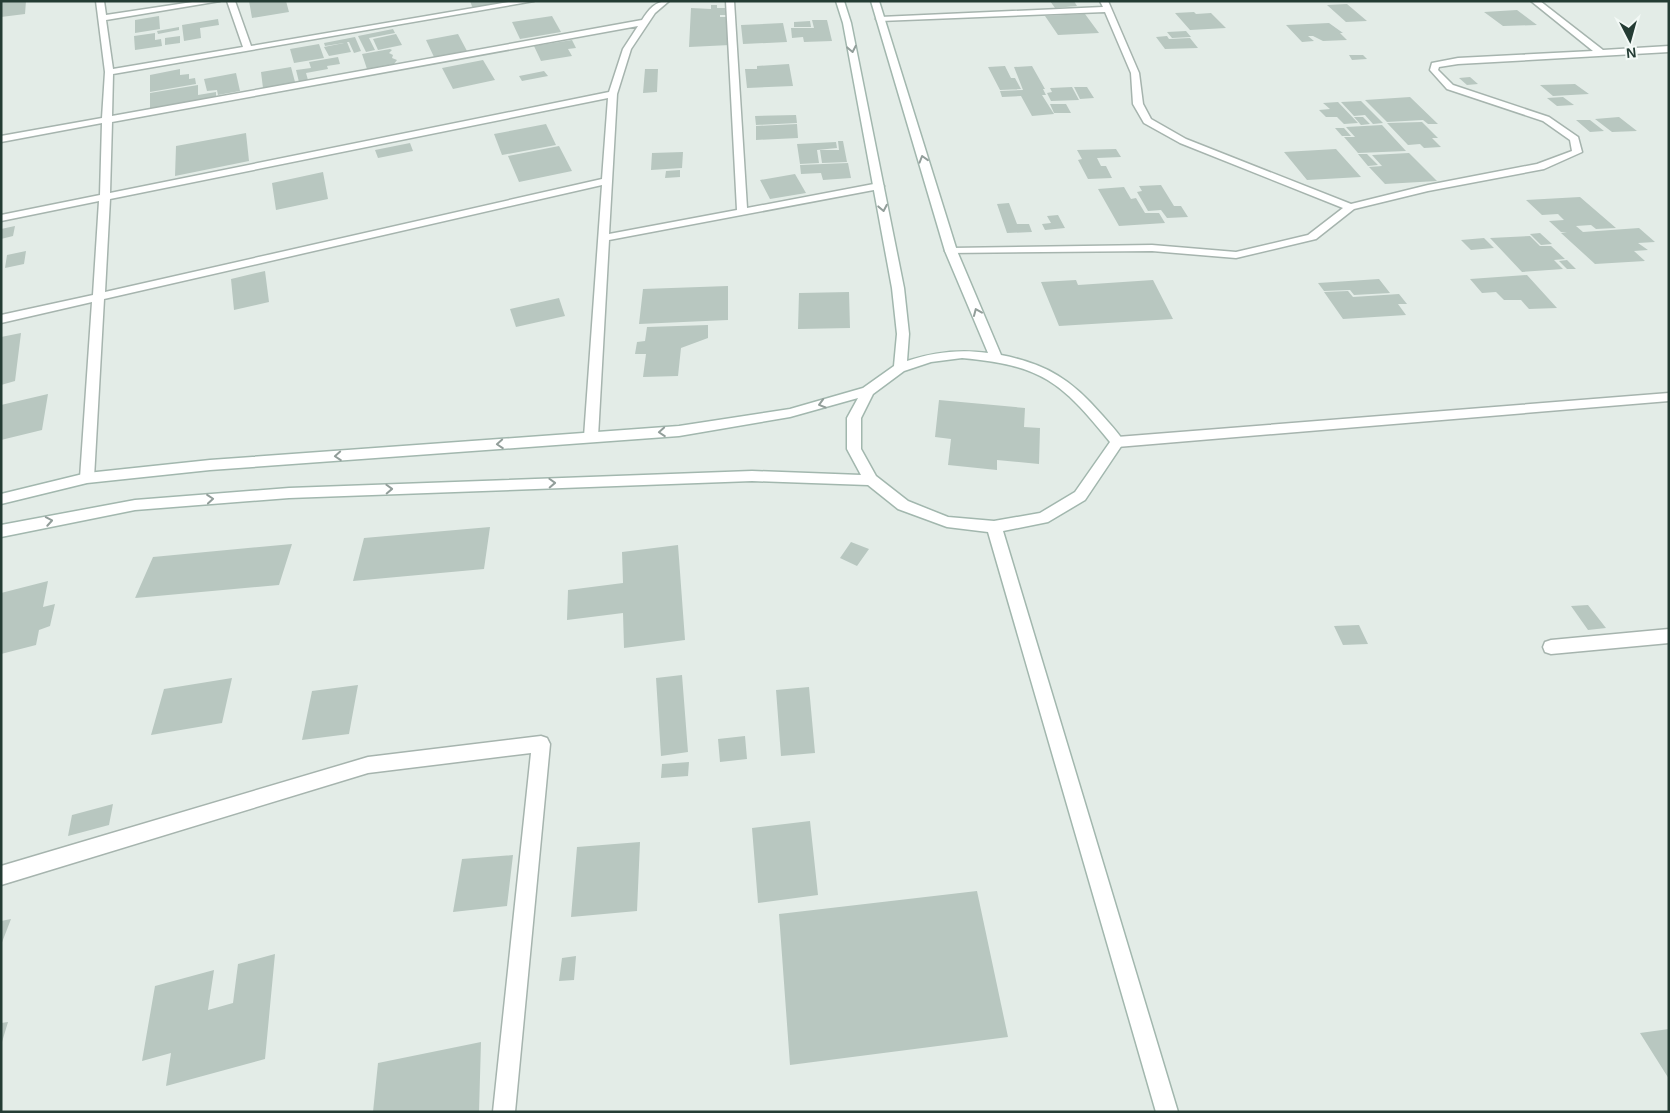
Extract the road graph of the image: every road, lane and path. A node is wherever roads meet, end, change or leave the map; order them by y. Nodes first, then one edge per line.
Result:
1 (100, 1) edge
2 (216, 1) edge
3 (231, 1) edge
4 (530, 1) edge
5 (666, 1) edge
6 (730, 1) edge
7 (840, 1) edge
8 (875, 1) edge
9 (1534, 1) edge
10 (1106, 5) edge
11 (102, 18) junction
12 (880, 19) junction
13 (645, 22) junction
14 (248, 48) junction
15 (1669, 49) edge
16 (1601, 53) junction
17 (109, 72) junction
18 (613, 94) junction
19 (107, 120) junction
20 (1, 139) edge
21 (608, 181) junction
22 (879, 186) junction
23 (105, 196) junction
24 (1350, 207) junction
25 (742, 212) junction
26 (1, 218) edge
27 (604, 238) junction
28 (951, 251) junction
29 (98, 297) junction
30 (1, 319) edge
31 (996, 357) junction
32 (900, 368) junction
33 (868, 391) junction
34 (1669, 397) edge
35 (591, 437) junction
36 (1117, 442) junction
37 (87, 478) junction
38 (871, 480) junction
39 (1, 499) edge
40 (994, 527) junction
41 (1, 532) edge
42 (1669, 636) edge
43 (1550, 647) dead end
44 (1, 876) edge
45 (504, 1112) edge
46 (1167, 1112) edge

1 - 11 street
2 - 11 street
3 - 14 street
4 - 14 street
5 - 13 street
6 - 25 street
7 -> 22 street
8 - 12 street
9 - 16 street
10 - 12 street
10 - 24 street
11 - 17 street
28 -> 12 street
13 - 18 street
13 - 19 street
14 - 17 street
15 - 16 street
16 - 24 street
17 - 19 street
18 - 21 street
18 - 23 street
19 - 20 street
19 - 23 street
21 - 27 street
21 - 29 street
22 - 25 street
22 -> 32 street
23 - 26 street
23 - 29 street
24 - 28 street
25 - 27 street
27 - 35 street
31 -> 28 street
29 - 30 street
29 - 37 street
31 - 32 street
31 - 36 street
32 - 33 street
33 -> 35 street
33 - 38 street
34 - 36 street
35 -> 37 street
36 - 40 street
37 - 39 street
38 - 40 street
41 -> 38 street
40 - 46 street
42 - 43 street
44 - 45 street

